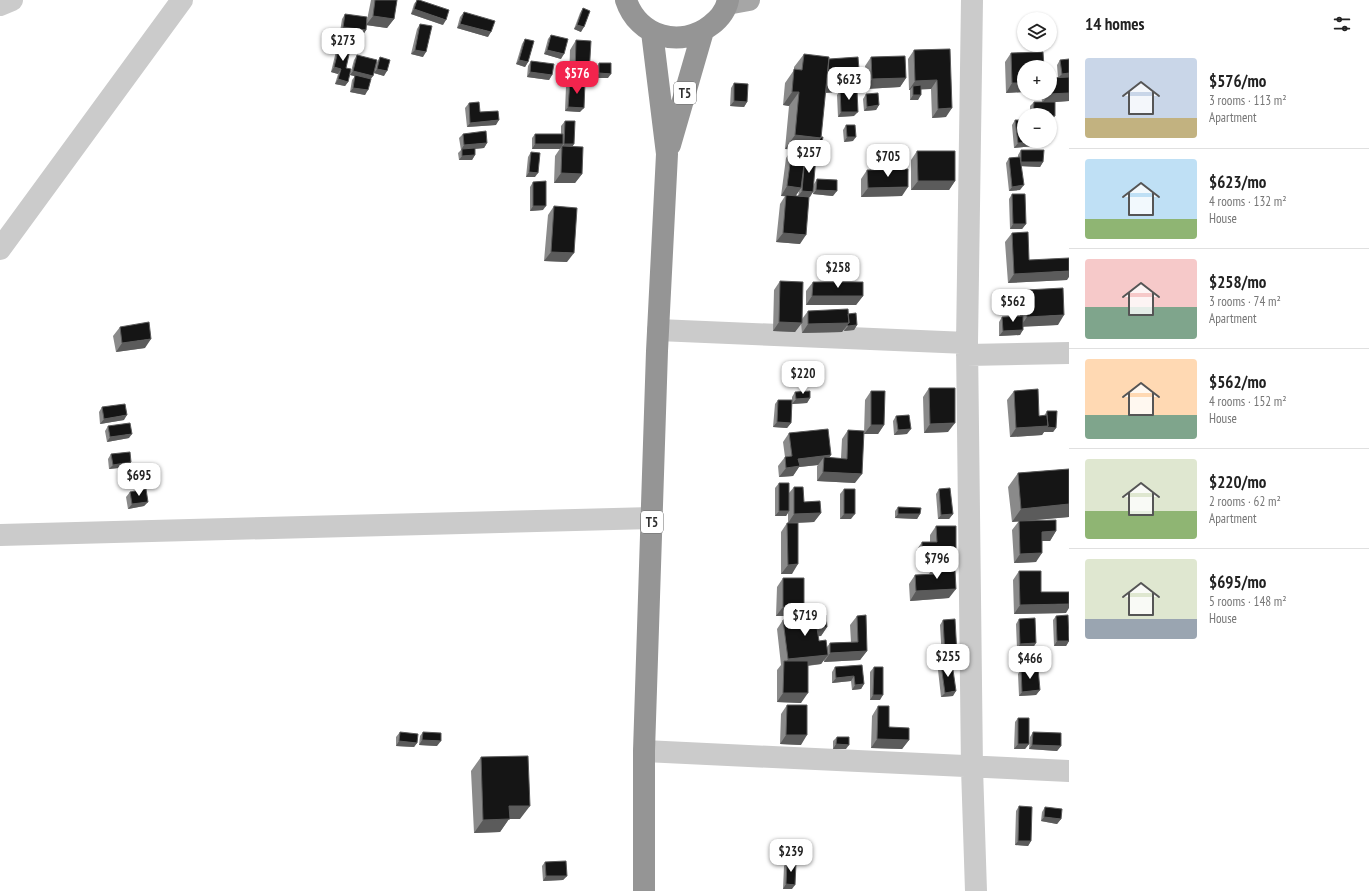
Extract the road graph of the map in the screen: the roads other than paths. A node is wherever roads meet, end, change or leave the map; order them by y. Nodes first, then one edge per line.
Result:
1 (12, 0) edge
2 (182, 0) edge
3 (626, 0) edge
4 (749, 0) edge
5 (972, 0) edge
6 (728, 2) edge
7 (0, 5) edge
8 (652, 32) junction
9 (703, 32) junction
10 (667, 154) junction
11 (0, 249) edge
12 (658, 330) junction
13 (967, 349) junction
14 (1069, 353) edge
15 (652, 518) junction
16 (0, 535) edge
17 (644, 751) junction
18 (972, 768) junction
19 (1069, 771) edge
20 (644, 891) edge
21 (976, 891) edge

1 - 7 street
2 - 11 street
3 - 8 highway
4 - 6 main road
5 - 13 street
6 - 9 highway
8 - 9 highway
8 - 10 highway, T5
9 - 10 highway, T5
10 - 12 highway, T5
12 - 13 street
12 - 15 highway, T5
13 - 14 street
13 - 18 street
15 - 16 street
15 - 17 highway, T5
17 - 18 street
17 - 20 highway, T5
18 - 19 street
18 - 21 street

